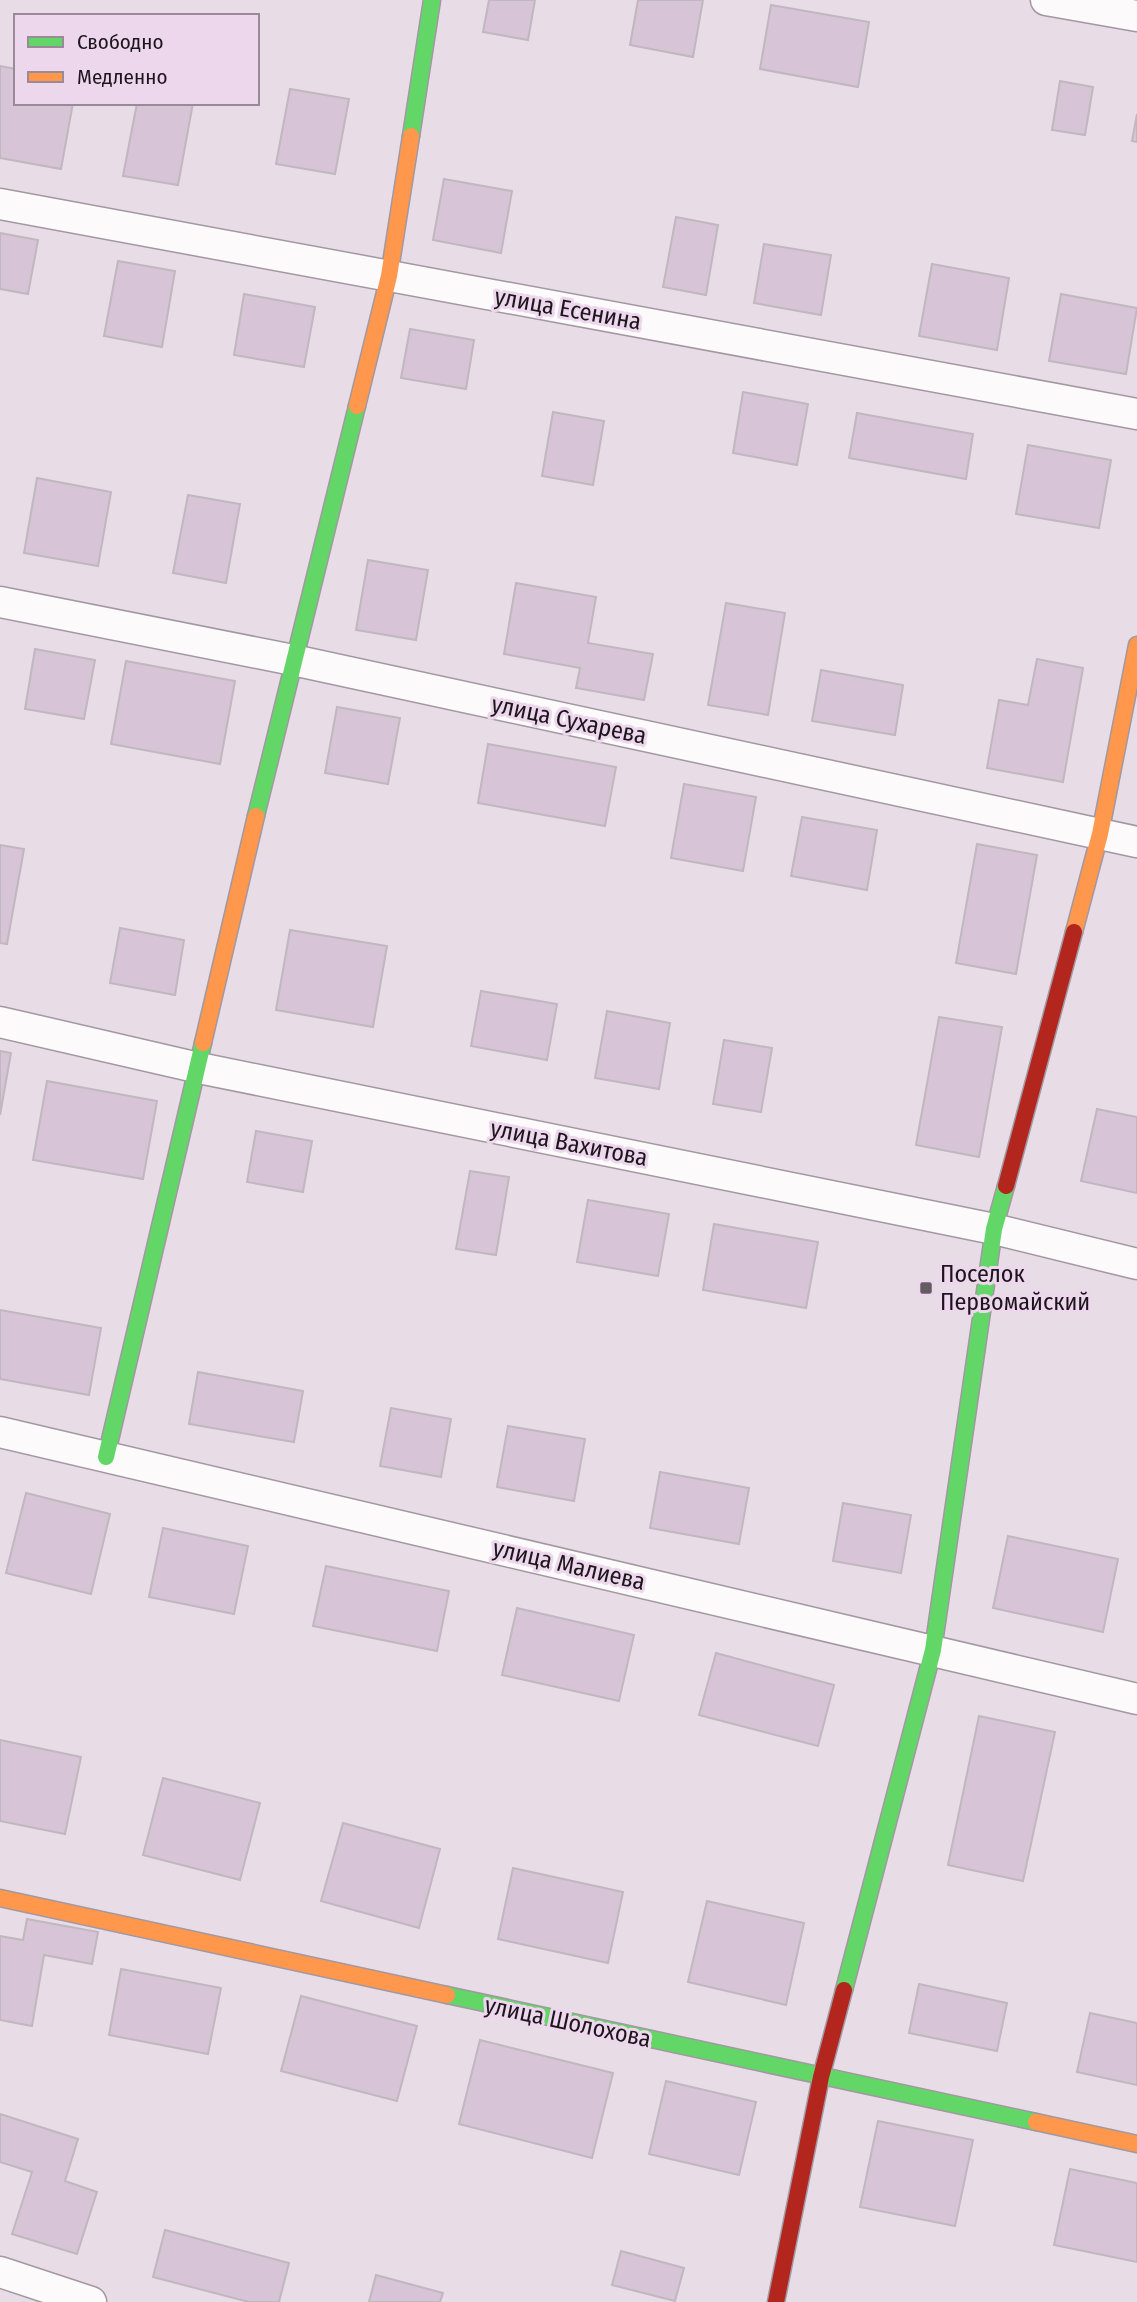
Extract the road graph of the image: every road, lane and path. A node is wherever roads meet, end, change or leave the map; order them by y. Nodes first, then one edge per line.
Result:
1 (432, 0) edge
2 (1046, 0) edge
3 (1137, 16) edge
4 (0, 204) edge
5 (389, 276) junction
6 (1137, 414) edge
7 (0, 603) edge
8 (1137, 645) edge
9 (293, 660) junction
10 (1100, 834) junction
11 (1137, 842) edge
12 (0, 1022) edge
13 (199, 1068) junction
14 (994, 1229) junction
15 (1137, 1264) edge
16 (0, 1432) edge
17 (106, 1457) junction
18 (933, 1650) junction
19 (1137, 1699) edge
20 (0, 1898) edge
21 (821, 2077) junction
22 (1137, 2144) edge
23 (0, 2272) edge
24 (91, 2302) edge
25 (776, 2302) edge

1 - 5 street
2 - 3 street
4 - 5 street, улица Есенина
5 - 6 street, улица Есенина
5 - 9 street
7 - 9 street, улица Сухарева
8 - 10 street
9 - 10 street, улица Сухарева
9 - 13 street
10 - 11 street, улица Сухарева
10 - 14 street
12 - 13 street, улица Вахитова
13 - 14 street, улица Вахитова
13 - 17 street
14 - 15 street, улица Вахитова
14 - 18 street
16 - 17 street, улица Малиева
17 - 18 street, улица Малиева
18 - 19 street, улица Малиева
18 - 21 street
20 - 21 street, улица Шолохова
21 - 22 street, улица Шолохова
21 - 25 street
23 - 24 street

